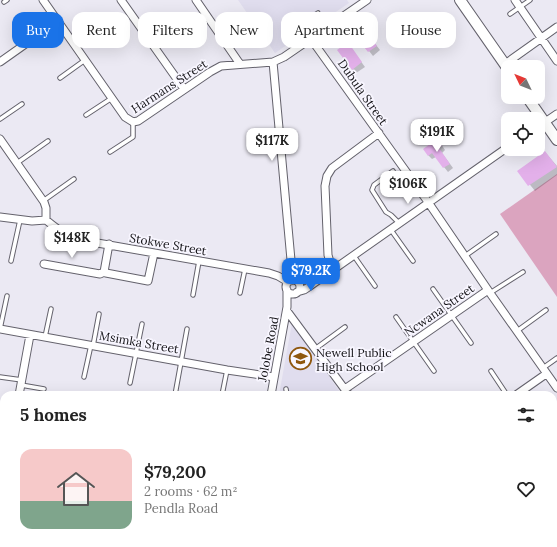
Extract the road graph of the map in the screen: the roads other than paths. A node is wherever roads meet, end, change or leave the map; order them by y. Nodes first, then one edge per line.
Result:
1 (44, 0) edge
2 (121, 0) edge
3 (196, 0) edge
4 (367, 0) edge
5 (516, 0) edge
6 (530, 0) edge
7 (462, 1) edge
8 (520, 7) junction
9 (52, 12) edge
10 (350, 12) edge
11 (510, 14) dead end
12 (557, 27) edge
13 (64, 30) edge
14 (541, 39) junction
15 (20, 48) edge
16 (296, 48) edge
17 (315, 48) edge
18 (85, 60) junction
19 (502, 60) edge
20 (514, 60) edge
21 (557, 61) edge
22 (0, 62) edge
23 (273, 62) junction
24 (240, 64) junction
25 (60, 78) dead end
26 (184, 89) junction
27 (112, 98) junction
28 (22, 104) dead end
29 (557, 114) edge
30 (86, 115) dead end
31 (0, 119) edge
32 (132, 122) junction
33 (545, 122) edge
34 (545, 129) edge
35 (378, 133) junction
36 (557, 140) edge
37 (48, 141) dead end
38 (2, 145) edge
39 (110, 152) dead end
40 (501, 152) edge
41 (17, 163) junction
42 (393, 171) dead end
43 (74, 179) dead end
44 (43, 201) junction
45 (428, 202) junction
46 (0, 217) edge
47 (20, 220) junction
48 (46, 220) junction
49 (399, 223) junction
50 (391, 229) junction
51 (496, 234) dead end
52 (109, 244) junction
53 (154, 253) junction
54 (353, 255) junction
55 (465, 256) junction
56 (11, 261) dead end
57 (199, 261) junction
58 (413, 261) dead end
59 (44, 264) dead end
60 (245, 269) junction
61 (332, 270) junction
62 (104, 272) junction
63 (523, 272) dead end
64 (320, 278) junction
65 (293, 281) junction
66 (374, 286) dead end
67 (433, 289) dead end
68 (287, 290) junction
69 (297, 292) junction
70 (489, 292) junction
71 (240, 293) dead end
72 (193, 295) dead end
73 (6, 296) dead end
74 (51, 309) dead end
75 (287, 309) junction
76 (546, 310) dead end
77 (99, 314) dead end
78 (451, 315) junction
79 (396, 316) dead end
80 (142, 324) dead end
81 (345, 327) dead end
82 (0, 329) edge
83 (187, 329) dead end
84 (517, 331) junction
85 (30, 335) junction
86 (45, 337) junction
87 (413, 342) junction
88 (471, 344) dead end
89 (92, 345) junction
90 (315, 349) junction
91 (136, 353) junction
92 (557, 358) edge
93 (181, 361) junction
94 (227, 370) junction
95 (434, 371) dead end
96 (491, 371) dead end
97 (545, 371) junction
98 (0, 377) edge
99 (84, 377) dead end
100 (274, 377) junction
101 (22, 383) junction
102 (130, 383) dead end
103 (557, 388) edge
104 (44, 389) dead end
105 (20, 391) edge
106 (176, 391) edge
107 (223, 391) edge
108 (272, 391) edge
109 (346, 391) edge
110 (348, 391) edge
111 (504, 391) edge
112 (521, 391) edge

1 - 9 street
2 - 26 street
3 - 24 street
4 - 10 street, Harmans Street
5 - 8 street
6 - 8 lane
7 - 19 street
8 - 11 lane
8 - 14 street
12 - 14 street
13 - 18 street
14 - 20 street
14 - 21 street
15 - 22 street
16 - 23 street, Harmans Street
17 - 35 street, Dubula Street
18 - 25 lane
18 - 27 street
23 - 24 street, Harmans Street
23 - 65 street
24 - 26 street, Harmans Street
26 - 32 street, Harmans Street
27 - 30 lane
27 - 32 street
28 - 31 lane
29 - 33 street
32 - 39 lane
34 - 36 street
35 - 45 street, Dubula Street
35 - 61 street
37 - 41 lane
38 - 41 street
40 - 45 street
41 - 44 street
42 - 49 lane
43 - 44 lane
44 - 48 street
45 - 49 street
45 - 55 street, Dubula Street
46 - 47 street
47 - 48 street
47 - 56 lane
48 - 52 street, Stokwe Street
49 - 50 street
50 - 54 street
50 - 58 lane
51 - 55 lane
52 - 53 street, Stokwe Street
52 - 62 street
53 - 57 street, Stokwe Street
53 - 62 street
54 - 61 street
54 - 66 lane
55 - 70 street, Dubula Street
57 - 60 street, Stokwe Street
57 - 72 lane
59 - 62 street
60 - 65 street, Stokwe Street
60 - 71 lane
61 - 64 street
63 - 70 lane
64 - 65 street
64 - 69 street
65 - 68 street, Jolobe Road
65 - 69 street
67 - 78 lane
68 - 69 street
68 - 75 street, Jolobe Road
69 - 75 street, Jolobe Road
70 - 78 street, Ncwana Street
70 - 84 street, Dubula Street
73 - 82 lane
74 - 86 lane
75 - 90 street
75 - 100 street, Jolobe Road
76 - 84 lane
77 - 89 lane
78 - 87 street, Ncwana Street
78 - 88 lane
79 - 87 lane
80 - 91 lane
81 - 90 lane
82 - 85 street, Msimka Street
83 - 93 lane
84 - 97 street, Dubula Street
85 - 86 street, Msimka Street
85 - 101 street
86 - 89 street, Msimka Street
87 - 95 lane
87 - 110 street, Ncwana Street
89 - 91 street, Msimka Street
89 - 99 lane
90 - 109 street
91 - 93 street, Msimka Street
91 - 102 lane
92 - 97 lane
93 - 94 street, Msimka Street
93 - 106 lane
94 - 100 street, Msimka Street
94 - 107 lane
96 - 111 lane
97 - 103 street, Dubula Street
97 - 112 street
98 - 101 lane
100 - 108 street, Jolobe Road
101 - 104 lane
101 - 105 street

